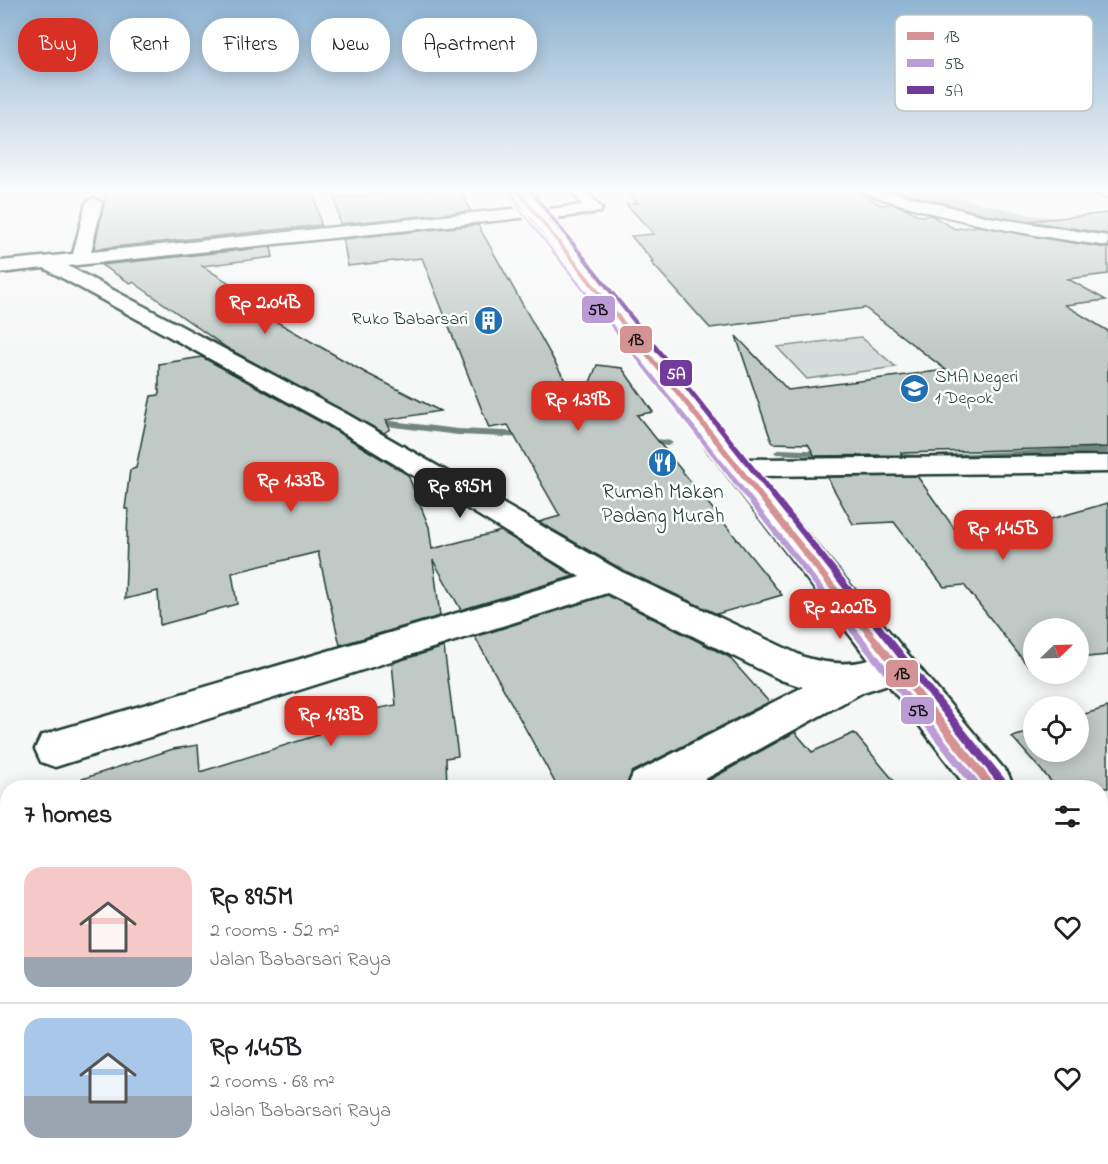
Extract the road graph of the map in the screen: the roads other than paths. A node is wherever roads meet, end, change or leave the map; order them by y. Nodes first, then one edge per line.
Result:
1 (84, 244) edge
2 (215, 244) edge
3 (560, 244) edge
4 (1077, 244) edge
5 (81, 257) junction
6 (1108, 259) edge
7 (45, 261) junction
8 (0, 267) edge
9 (725, 454) junction
10 (1108, 464) edge
11 (610, 580) junction
12 (895, 667) junction
13 (851, 680) junction
14 (55, 749) dead end
15 (663, 780) edge
16 (987, 780) edge

1 - 5 street
2 - 5 street
3 - 9 street
4 - 6 street
5 - 7 street
7 - 8 street
7 - 11 street
9 - 10 street
9 - 12 street
11 - 13 street
11 - 14 street
12 - 13 street
12 - 16 street
13 - 15 street

